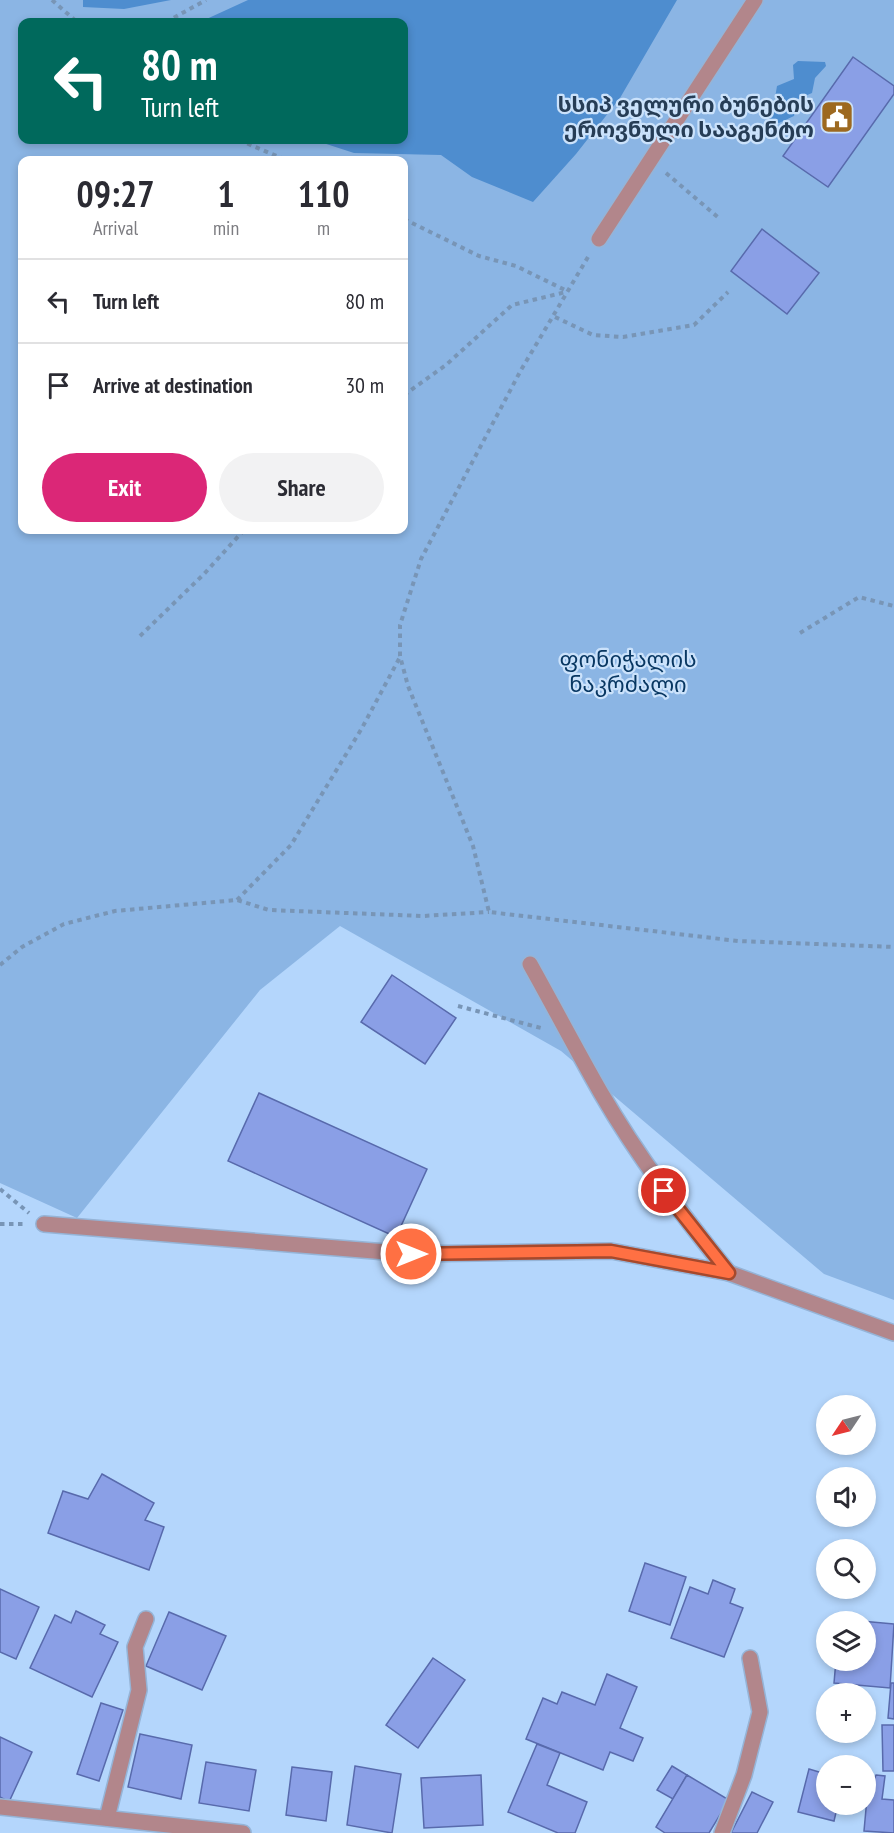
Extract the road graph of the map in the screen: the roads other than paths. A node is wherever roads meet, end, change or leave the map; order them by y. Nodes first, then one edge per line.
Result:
1 (755, 0) edge
2 (599, 239) road end
3 (530, 964) dead end
4 (44, 1224) road end
5 (729, 1273) junction
6 (894, 1333) edge
7 (147, 1619) dead end
8 (750, 1658) dead end
9 (0, 1807) edge
10 (107, 1818) junction
11 (243, 1833) edge
12 (722, 1833) edge

1 - 2 street
3 - 5 street
4 - 5 street
5 - 6 street
7 - 10 street
8 - 12 street
9 - 10 street
10 - 11 street

